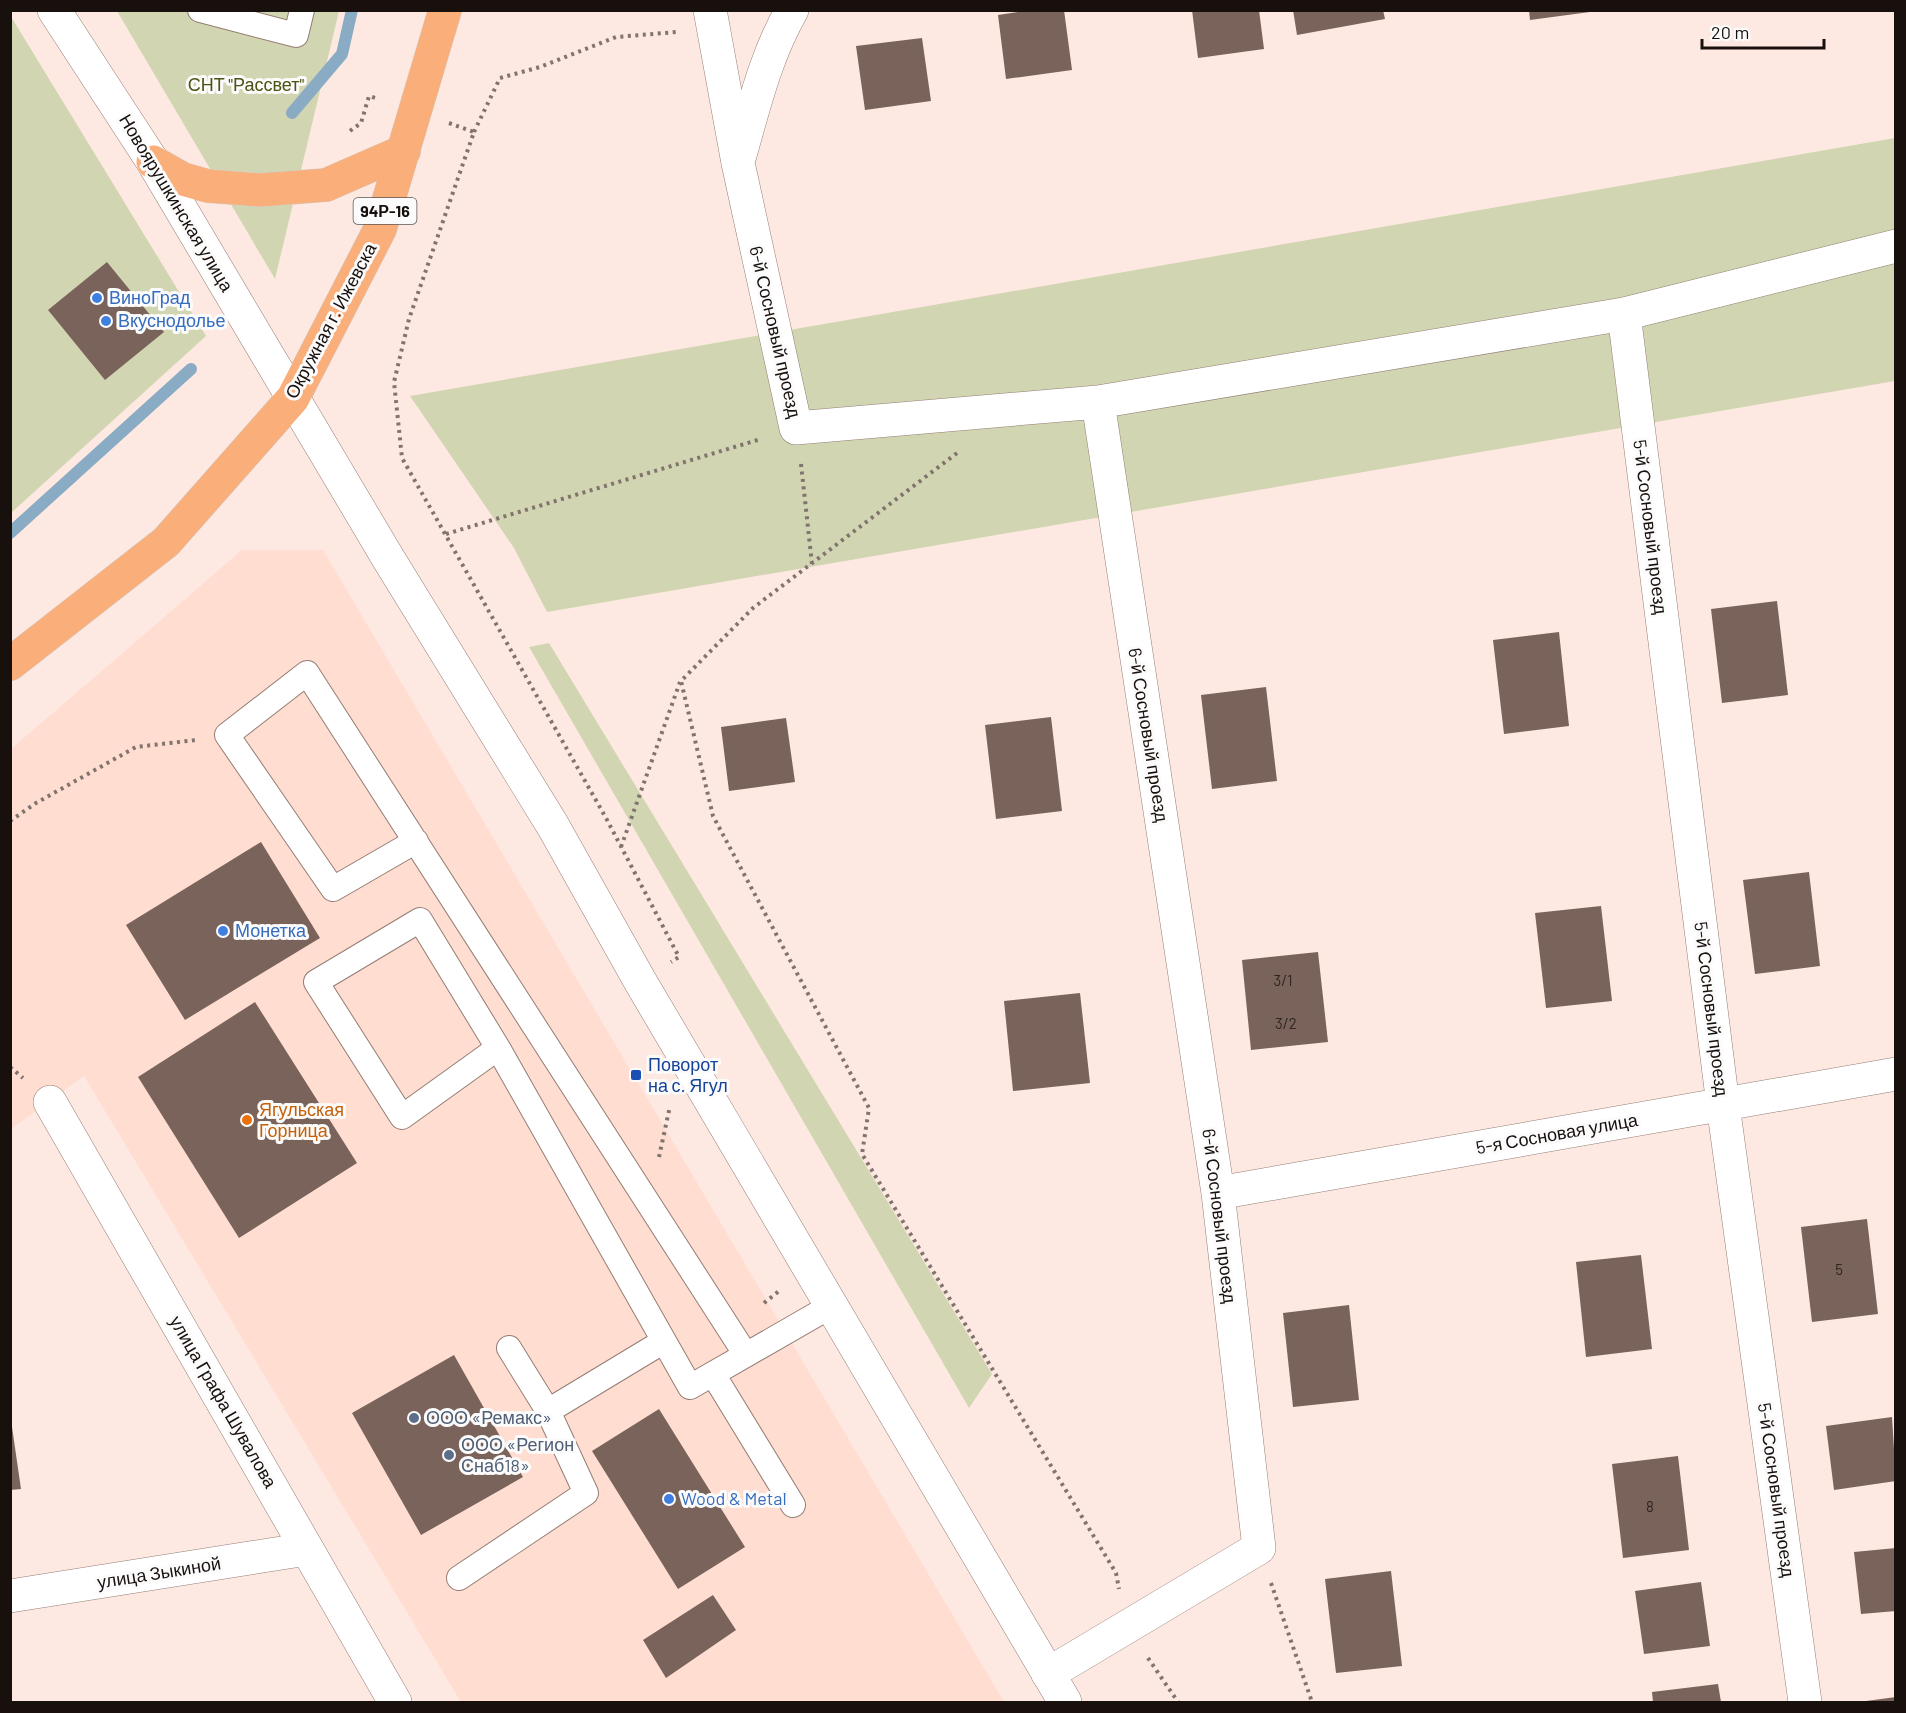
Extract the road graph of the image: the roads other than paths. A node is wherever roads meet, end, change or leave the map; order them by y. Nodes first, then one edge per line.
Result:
1 (54, 10) edge
2 (200, 10) edge
3 (302, 10) edge
4 (445, 10) edge
5 (792, 10) edge
6 (712, 20) edge
7 (404, 152) junction
8 (153, 162) junction
9 (738, 163) junction
10 (1896, 246) edge
11 (1624, 314) junction
12 (293, 398) junction
13 (1098, 402) junction
14 (10, 664) edge
15 (416, 841) junction
16 (498, 1048) junction
17 (1896, 1074) edge
18 (50, 1102) dead end
19 (1723, 1105) junction
20 (1218, 1193) junction
21 (831, 1306) junction
22 (664, 1341) junction
23 (509, 1348) dead end
24 (746, 1355) junction
25 (712, 1374) junction
26 (548, 1411) junction
27 (793, 1505) dead end
28 (307, 1549) junction
29 (459, 1578) dead end
30 (10, 1596) edge
31 (1048, 1674) junction
32 (395, 1702) edge
33 (1065, 1702) edge
34 (1805, 1702) edge

1 - 8 street, Новоярушкинская улица
2 - 3 lane
4 - 7 main road, Окружная г. Ижевска / 94Р-16
5 - 9 street
6 - 9 street, 6-й Сосновый проезд
7 - 8 main road
7 - 12 main road, Окружная г. Ижевска / 94Р-16
8 - 12 street, Новоярушкинская улица
9 - 13 street, 6-й Сосновый проезд
10 - 11 street
11 - 13 street
11 - 19 street, 5-й Сосновый проезд
12 - 14 main road, Окружная г. Ижевска / 94Р-16
12 - 21 street, Новоярушкинская улица
13 - 20 street, 6-й Сосновый проезд
15 - 15 lane
15 - 24 lane
16 - 16 lane
16 - 22 lane
17 - 19 street, 5-я Сосновая улица
18 - 28 street, улица Графа Шувалова
19 - 20 street, 5-я Сосновая улица
19 - 34 street, 5-й Сосновый проезд
20 - 31 street, 6-й Сосновый проезд
21 - 24 lane
21 - 31 street, Новоярушкинская улица
22 - 25 lane
22 - 26 lane
23 - 26 lane
24 - 25 lane
25 - 27 lane
26 - 29 lane
28 - 30 street, улица Зыкиной
28 - 32 street, улица Графа Шувалова
31 - 33 street, Новоярушкинская улица

